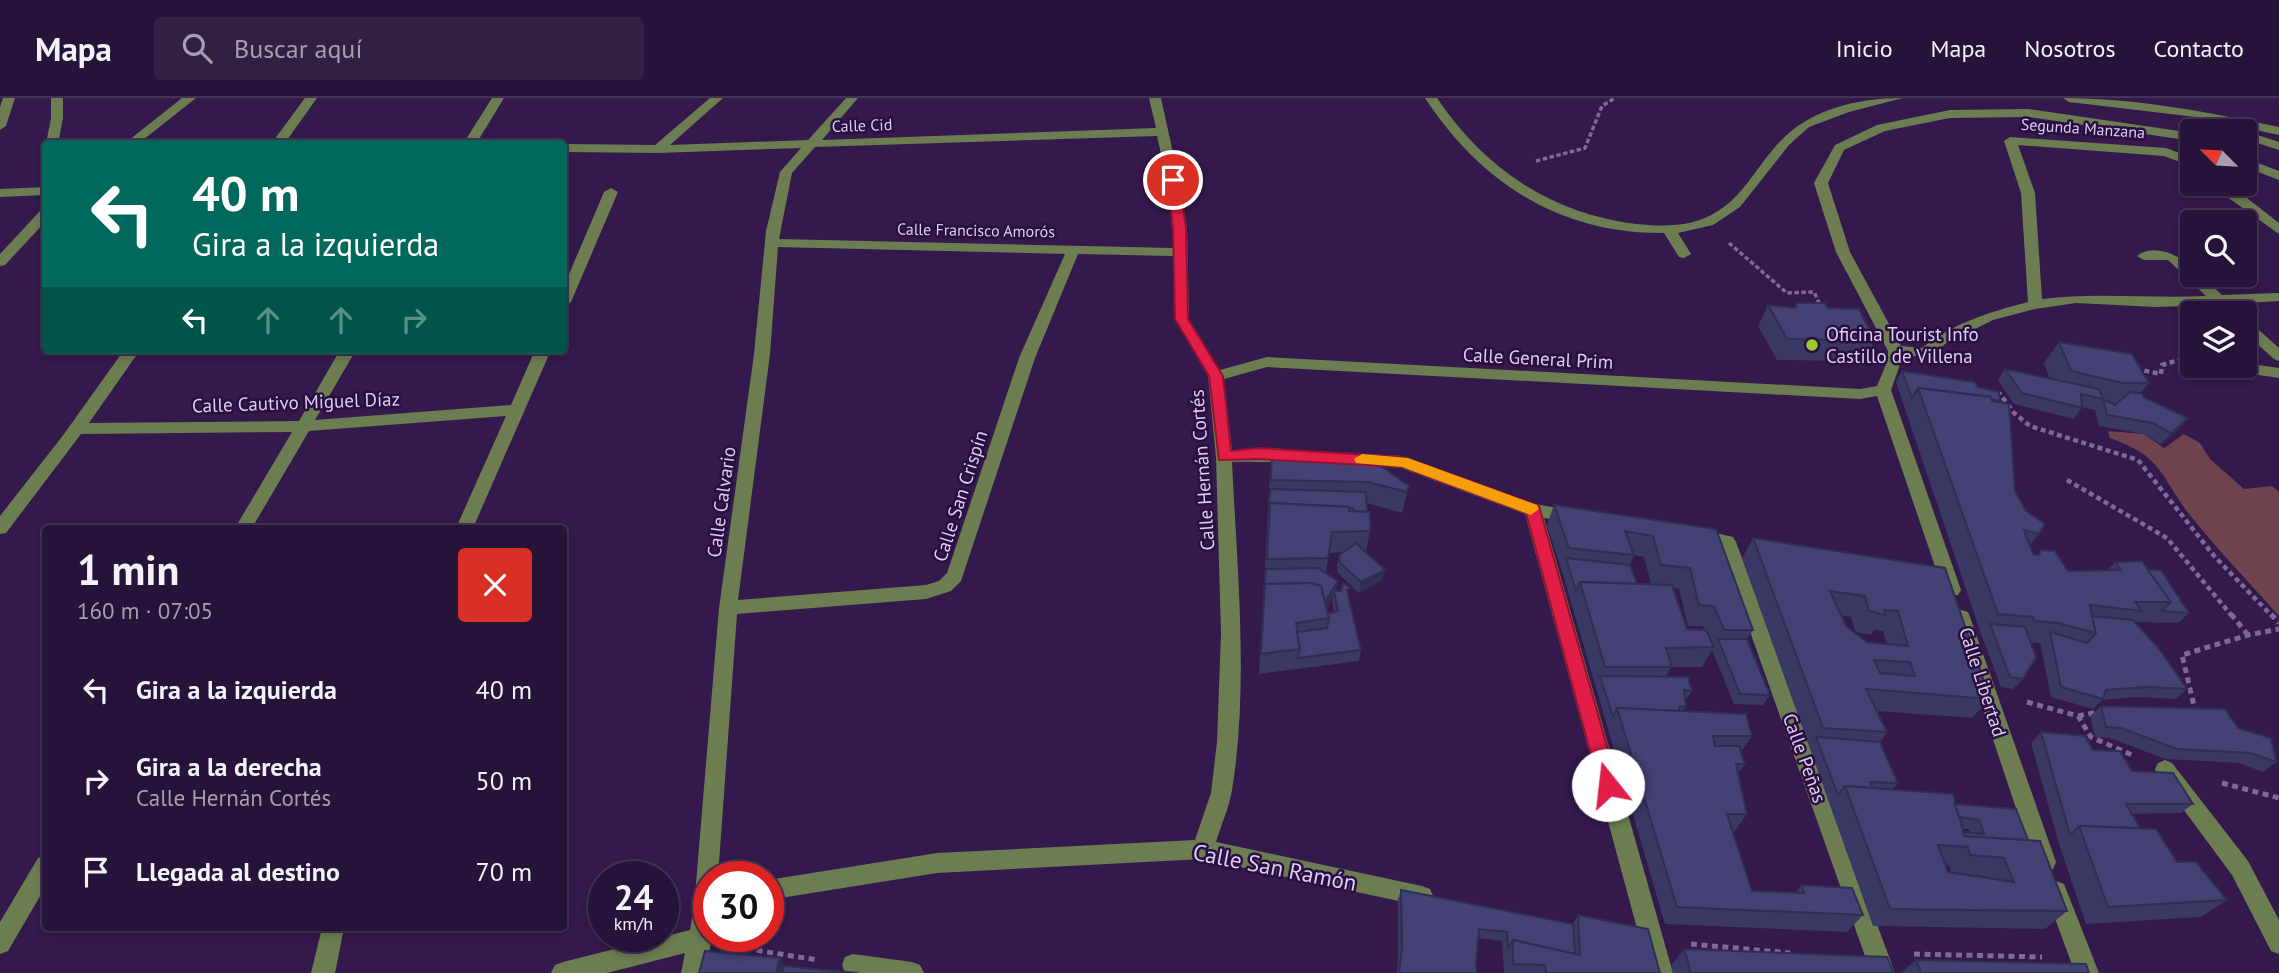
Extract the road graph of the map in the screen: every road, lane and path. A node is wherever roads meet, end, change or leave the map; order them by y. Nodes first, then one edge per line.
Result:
1 (9, 98) edge
2 (57, 98) edge
3 (190, 98) edge
4 (311, 98) edge
5 (498, 98) edge
6 (717, 98) edge
7 (852, 98) edge
8 (1155, 98) edge
9 (1431, 98) edge
10 (1615, 98) edge
11 (1897, 98) edge
12 (2069, 98) edge
13 (2139, 107) junction
14 (2186, 119) edge
15 (0, 126) edge
16 (2279, 131) edge
17 (1161, 132) junction
18 (2154, 132) junction
19 (2180, 135) edge
20 (53, 140) edge
21 (135, 140) edge
22 (280, 140) edge
23 (472, 140) edge
24 (2180, 140) edge
25 (2258, 140) edge
26 (811, 144) junction
27 (2258, 145) edge
28 (2279, 147) edge
29 (567, 148) edge
30 (658, 149) junction
31 (2180, 158) edge
32 (2279, 164) edge
33 (2258, 167) edge
34 (1497, 173) junction
35 (2279, 176) edge
36 (42, 191) edge
37 (611, 192) dead end
38 (0, 193) edge
39 (2235, 196) edge
40 (42, 217) edge
41 (1669, 230) junction
42 (2279, 230) edge
43 (772, 243) junction
44 (1073, 250) junction
45 (1180, 253) junction
46 (1684, 254) joint
47 (2144, 256) dead end
48 (0, 262) edge
49 (2180, 263) edge
50 (2206, 287) edge
51 (567, 295) edge
52 (2279, 297) edge
53 (2219, 301) edge
54 (2232, 301) edge
55 (2180, 303) edge
56 (2035, 305) junction
57 (1875, 312) junction
58 (1824, 313) joint
59 (2257, 336) edge
60 (1896, 351) junction
61 (129, 354) edge
62 (346, 354) edge
63 (541, 354) edge
64 (2279, 356) edge
65 (2180, 360) edge
66 (2128, 368) edge
67 (2257, 370) edge
68 (2279, 373) edge
69 (1216, 376) junction
70 (1884, 390) junction
71 (1987, 393) edge
72 (517, 410) junction
73 (304, 426) junction
74 (77, 429) junction
75 (1224, 457) junction
76 (1311, 457) edge
77 (1337, 458) edge
78 (2067, 480) dead end
79 (1533, 510) junction
80 (1587, 517) edge
81 (246, 525) edge
82 (466, 525) edge
83 (0, 528) edge
84 (1678, 532) edge
85 (728, 608) junction
86 (2279, 623) edge
87 (2279, 629) edge
88 (2248, 635) junction
89 (1988, 692) junction
90 (2181, 710) edge
91 (2105, 711) edge
92 (2078, 716) junction
93 (2165, 769) joint
94 (1203, 849) junction
95 (710, 861) edge
96 (42, 872) edge
97 (784, 887) edge
98 (1447, 902) edge
99 (332, 931) edge
100 (1625, 935) edge
101 (693, 940) edge
102 (1652, 940) junction
103 (0, 943) edge
104 (2279, 943) edge
105 (698, 952) edge
106 (767, 952) edge
107 (853, 965) joint
108 (323, 973) edge
109 (564, 973) edge
110 (693, 973) edge
111 (912, 973) edge
112 (1661, 973) edge
113 (1883, 973) edge
114 (2087, 973) edge

1 - 15 street
2 - 20 street
3 - 21 street
4 - 22 street
5 - 23 street
6 - 30 street
7 - 26 street, Calle Calvario
8 - 17 street, Calle Hernán Cortés
9 - 34 street
10 - 34 path
11 - 41 street
12 - 13 street
13 - 14 street
13 - 16 street
17 - 26 street, Calle Cid
17 - 45 street, Calle Hernán Cortés
18 - 19 street
18 - 24 street
18 - 57 street
25 - 28 street
26 - 30 street, Calle Cid
26 - 43 street, Calle Calvario
27 - 28 street
28 - 32 street
29 - 30 street, Calle Cid
31 - 56 street, Segunda Manzana
33 - 35 street
34 - 41 street
36 - 38 street
37 - 51 street
39 - 42 street
40 - 48 street
41 - 46 street
43 - 44 street, Calle Francisco Amorós
43 - 85 street, Calle Calvario
44 - 45 street, Calle Francisco Amorós
44 - 85 street, Calle San Crispín
45 - 69 street, Calle Hernán Cortés
46 - 58 path
47 - 49 street
50 - 53 street
52 - 54 street
55 - 56 street
56 - 60 street
57 - 58 street
57 - 60 street
59 - 64 street
60 - 70 street
61 - 74 street
62 - 73 street
63 - 72 street
65 - 66 path
67 - 68 street
69 - 70 street, Calle General Prim
69 - 75 street, Calle Hernán Cortés
70 - 89 street, Calle Libertad
71 - 86 path
72 - 73 street, Calle Cautivo Miguel Díaz
72 - 82 street
73 - 74 street, Calle Cautivo Miguel Díaz
73 - 81 street
74 - 83 street
75 - 76 street
75 - 94 street, Calle Hernán Cortés
77 - 79 street
78 - 88 path
79 - 80 street
79 - 102 street
84 - 113 street, Calle Peñas
85 - 95 street, Calle Calvario
87 - 88 path
88 - 90 path
89 - 92 path
89 - 114 street, Calle Libertad
91 - 92 path
92 - 93 path
93 - 104 street
94 - 97 street, Calle San Ramón
94 - 98 street, Calle San Ramón
96 - 103 street
99 - 108 street
100 - 102 street
101 - 109 street
102 - 112 street
105 - 110 street, Calle Calvario
106 - 107 path
107 - 111 street

